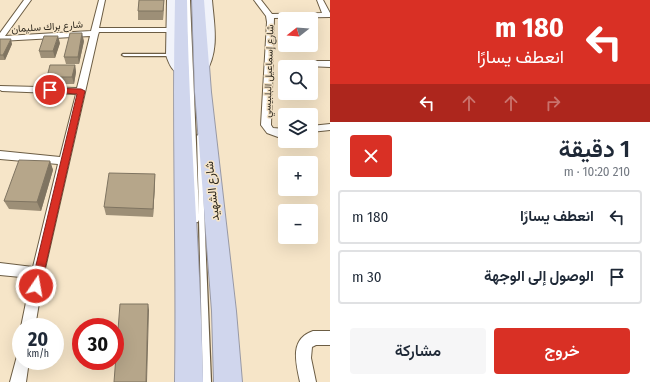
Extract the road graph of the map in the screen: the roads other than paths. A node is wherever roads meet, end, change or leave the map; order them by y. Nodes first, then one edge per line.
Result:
1 (28, 0) edge
2 (102, 0) edge
3 (172, 0) edge
4 (180, 0) edge
5 (188, 0) edge
6 (192, 0) edge
7 (198, 0) edge
8 (207, 0) edge
9 (257, 0) edge
10 (320, 0) edge
11 (328, 15) edge
12 (270, 16) junction
13 (172, 30) junction
14 (96, 32) junction
15 (0, 39) edge
16 (124, 55) dead end
17 (176, 63) junction
18 (318, 64) edge
19 (330, 64) edge
20 (201, 71) junction
21 (2, 88) dead end
22 (81, 91) junction
23 (330, 127) edge
24 (318, 128) edge
25 (278, 133) edge
26 (0, 155) edge
27 (65, 161) junction
28 (0, 269) edge
29 (38, 273) junction
30 (198, 306) dead end
31 (30, 318) edge
32 (330, 338) edge
33 (20, 370) edge
34 (18, 382) edge
35 (189, 382) edge
36 (207, 382) edge
37 (228, 382) edge
38 (308, 382) edge

1 - 15 street
2 - 14 street
3 - 13 street
4 - 17 highway
5 - 30 lane
6 - 36 lane
7 - 20 highway, شارع الشهيد
8 - 20 street
9 - 12 street, شارع إسماعيل البلبيسي
10 - 11 street
11 - 12 street
12 - 25 street, شارع إسماعيل البلبيسي
13 - 14 street, شارع براك سليمان
13 - 17 street
14 - 15 street, شارع براك سليمان
14 - 22 street
16 - 17 lane
17 - 35 highway
18 - 19 street
20 - 37 highway, شارع الشهيد
21 - 22 street
22 - 27 street
23 - 24 street
26 - 27 street
27 - 29 street
28 - 29 street
29 - 31 street
32 - 38 street
33 - 34 street

